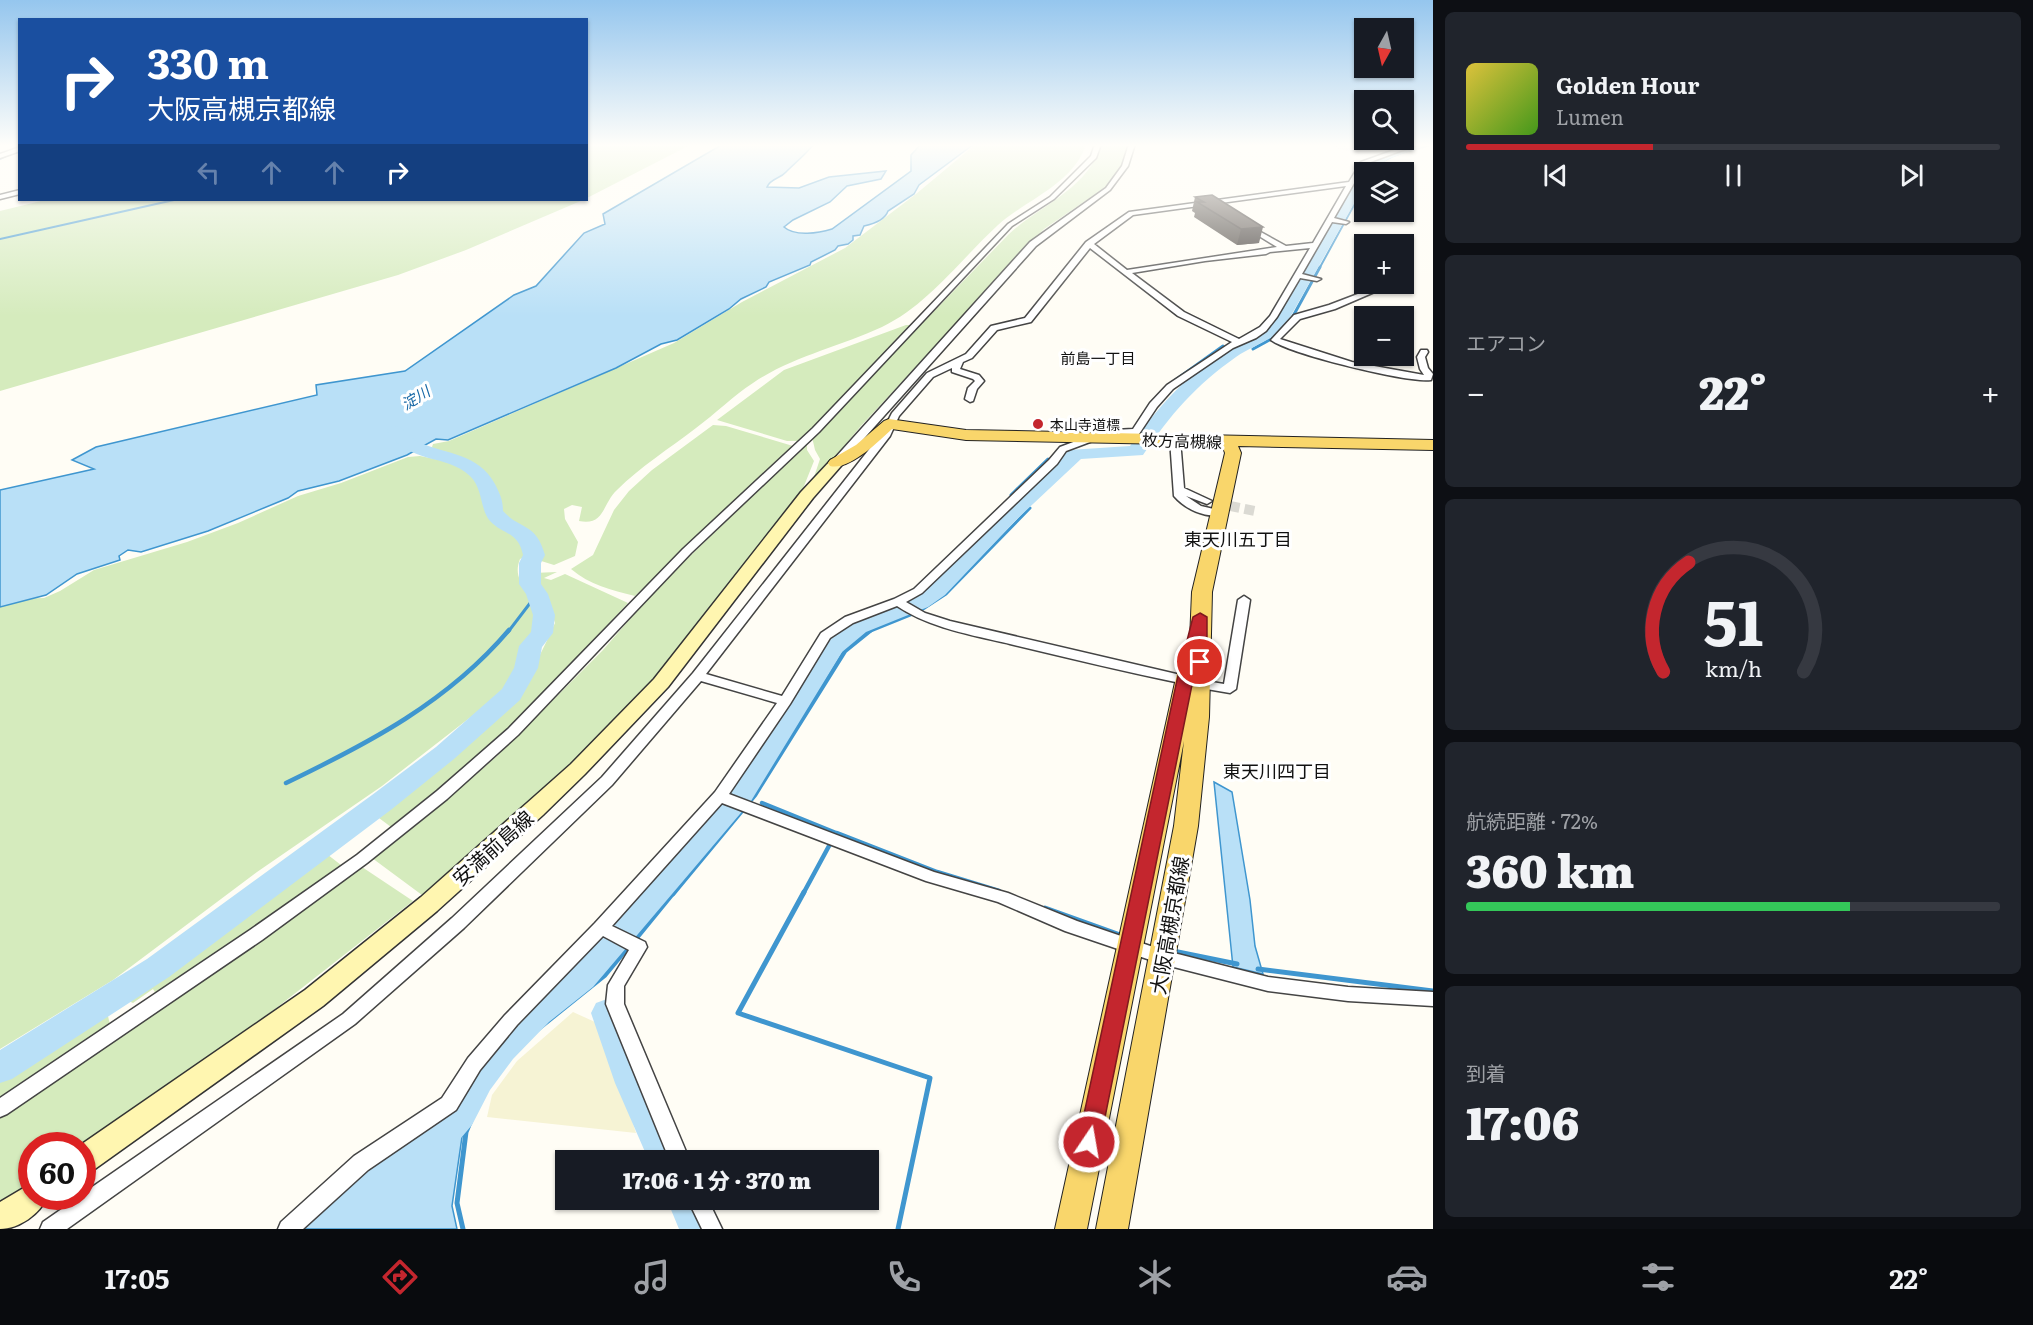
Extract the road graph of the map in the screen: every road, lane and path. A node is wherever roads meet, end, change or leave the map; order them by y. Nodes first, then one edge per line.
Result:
1 (1047, 201) edge
2 (1091, 201) edge
3 (1227, 201) edge
4 (1340, 201) edge
5 (1208, 204) junction
6 (1218, 210) edge
7 (1330, 220) junction
8 (1237, 221) edge
9 (1346, 222) dead end
10 (1089, 244) junction
11 (1314, 245) junction
12 (1286, 248) junction
13 (1126, 272) junction
14 (1296, 275) junction
15 (1317, 279) dead end
16 (1363, 294) edge
17 (1263, 329) junction
18 (1282, 334) junction
19 (1239, 342) junction
20 (1424, 352) dead end
21 (933, 357) junction
22 (960, 360) junction
23 (930, 375) junction
24 (970, 399) dead end
25 (889, 424) junction
26 (1138, 430) junction
27 (1095, 438) junction
28 (1172, 439) junction
29 (1228, 442) junction
30 (1433, 445) edge
31 (836, 463) junction
32 (1179, 490) junction
33 (1213, 507) junction
34 (1244, 600) dead end
35 (898, 602) junction
36 (698, 676) junction
37 (1192, 682) junction
38 (785, 702) junction
39 (720, 796) junction
40 (605, 930) junction
41 (1131, 946) junction
42 (1161, 957) junction
43 (1433, 999) edge
44 (0, 1108) edge
45 (675, 1150) edge
46 (96, 1151) edge
47 (18, 1207) edge
48 (703, 1210) edge
49 (0, 1220) edge
50 (50, 1229) edge
51 (288, 1229) edge
52 (712, 1229) edge
53 (1071, 1229) edge
54 (1112, 1229) edge

1 - 44 street
2 - 21 street
3 - 5 street
4 - 7 street
5 - 6 street
5 - 10 street
7 - 9 street
7 - 11 street
8 - 12 street
10 - 13 street
10 - 22 street
11 - 12 street
11 - 14 street
12 - 13 street
13 - 19 street
14 - 15 street
14 - 17 street
16 - 18 street
17 - 18 street
17 - 19 street
18 - 20 street
19 - 26 street
21 - 23 street
21 - 31 street
22 - 23 street
22 - 24 street
23 - 25 street
25 - 27 main road, 枚方高槻線
25 - 31 main road
25 - 36 street
26 - 27 street
26 - 28 street
27 - 28 main road, 枚方高槻線
27 - 35 street
28 - 29 main road, 枚方高槻線
28 - 32 street
29 - 30 main road, 枚方高槻線
29 - 33 main road, 大阪高槻京都線
31 - 46 main road, 安満前島線
32 - 33 street
32 - 33 street
33 - 37 main road, 大阪高槻京都線
34 - 37 street
35 - 37 street
35 - 38 street
36 - 38 street
36 - 50 street
37 - 41 main road, 大阪高槻京都線
37 - 42 main road, 大阪高槻京都線
38 - 39 street
39 - 40 street
39 - 41 street
40 - 45 street
40 - 51 street
41 - 42 street
41 - 53 main road, 大阪高槻京都線
42 - 43 street
42 - 54 main road, 大阪高槻京都線
47 - 49 main road
48 - 52 street

